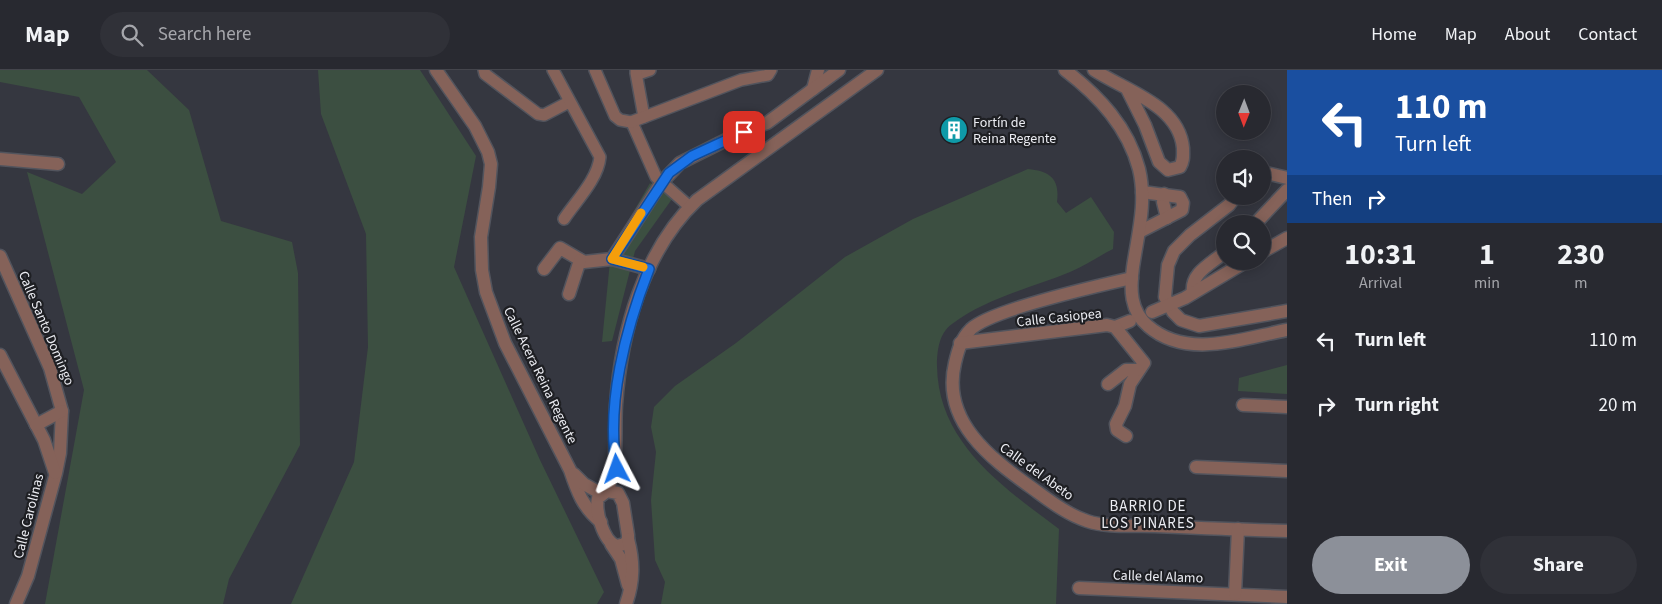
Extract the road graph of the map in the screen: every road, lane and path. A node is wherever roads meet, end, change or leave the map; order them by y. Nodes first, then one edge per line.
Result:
1 (436, 70) edge
2 (484, 70) edge
3 (552, 70) edge
4 (595, 70) edge
5 (650, 70) edge
6 (771, 70) edge
7 (818, 70) edge
8 (839, 70) edge
9 (877, 70) edge
10 (1065, 70) edge
11 (636, 72) edge
12 (1098, 72) edge
13 (1089, 88) junction
14 (813, 89) junction
15 (1127, 89) junction
16 (569, 102) junction
17 (644, 117) junction
18 (631, 122) junction
19 (0, 159) edge
20 (58, 164) dead end
21 (1271, 174) edge
22 (1287, 178) edge
23 (661, 183) junction
24 (1287, 190) edge
25 (1142, 192) junction
26 (1164, 194) junction
27 (1228, 205) edge
28 (690, 207) junction
29 (1263, 215) edge
30 (1167, 218) junction
31 (564, 219) dead end
32 (1141, 230) junction
33 (1287, 238) edge
34 (1271, 246) edge
35 (0, 256) edge
36 (612, 259) junction
37 (580, 260) junction
38 (1216, 260) edge
39 (544, 268) dead end
40 (649, 269) junction
41 (1232, 270) edge
42 (1132, 278) junction
43 (5, 280) edge
44 (1193, 293) junction
45 (569, 294) dead end
46 (1171, 308) junction
47 (1287, 311) edge
48 (1152, 312) dead end
49 (1130, 321) dead end
50 (1115, 327) junction
51 (1287, 330) edge
52 (960, 343) junction
53 (0, 355) edge
54 (1140, 367) junction
55 (6, 375) edge
56 (1108, 384) dead end
57 (1243, 405) dead end
58 (1287, 407) edge
59 (62, 411) junction
60 (36, 425) junction
61 (1126, 436) dead end
62 (615, 460) junction
63 (1196, 467) dead end
64 (570, 470) junction
65 (1287, 471) edge
66 (56, 473) junction
67 (605, 492) junction
68 (622, 497) junction
69 (601, 522) junction
70 (1238, 530) junction
71 (1287, 531) edge
72 (628, 539) junction
73 (611, 544) junction
74 (1079, 588) dead end
75 (1235, 594) junction
76 (1287, 597) edge
77 (627, 601) edge
78 (16, 604) edge

1 - 64 street, Calle Acera Reina Regente
2 - 16 street
3 - 16 street
4 - 18 street
5 - 11 street
6 - 17 street
7 - 14 street
8 - 14 street
9 - 28 street
10 - 13 street
11 - 17 street
12 - 13 street
12 - 15 street
13 - 25 street
14 - 23 street
15 - 15 street
16 - 31 street
17 - 18 street
18 - 23 street
19 - 20 street
21 - 22 street
23 - 28 street
23 - 36 street
24 - 29 street
25 - 26 street
25 - 32 street
26 - 30 street
26 - 30 street
27 - 46 street
28 - 40 street
30 - 32 street
32 - 42 street
33 - 34 street
35 - 43 street, Calle Santo Domingo
36 - 37 street
36 - 40 street
37 - 39 street
37 - 45 street
38 - 44 street
40 - 62 street
41 - 44 street
42 - 51 street
42 - 52 street, Calle del Abeto
43 - 59 street, Calle Santo Domingo
44 - 46 street
46 - 47 street
46 - 48 street
49 - 50 street
50 - 52 street, Calle Casiopea
50 - 54 street, Calle Casiopea
52 - 70 street, Calle del Abeto
53 - 55 street, Calle Carolinas
54 - 56 street
54 - 61 street
55 - 60 street, Calle Carolinas
57 - 58 street
59 - 60 street
59 - 66 street, Calle Santo Domingo
60 - 66 street, Calle Carolinas
62 - 67 street
62 - 68 street
63 - 65 street
64 - 67 street, Calle Acera Reina Regente
64 - 69 street, Calle Acera Reina Regente
66 - 78 street, Calle Carolinas
67 - 68 street, Calle Acera Reina Regente
67 - 69 street
68 - 72 street
69 - 73 street
70 - 71 street, Calle del Abeto
70 - 75 street
72 - 73 street
72 - 77 street
73 - 77 street
74 - 75 street, Calle del Alamo
75 - 76 street, Calle del Alamo

